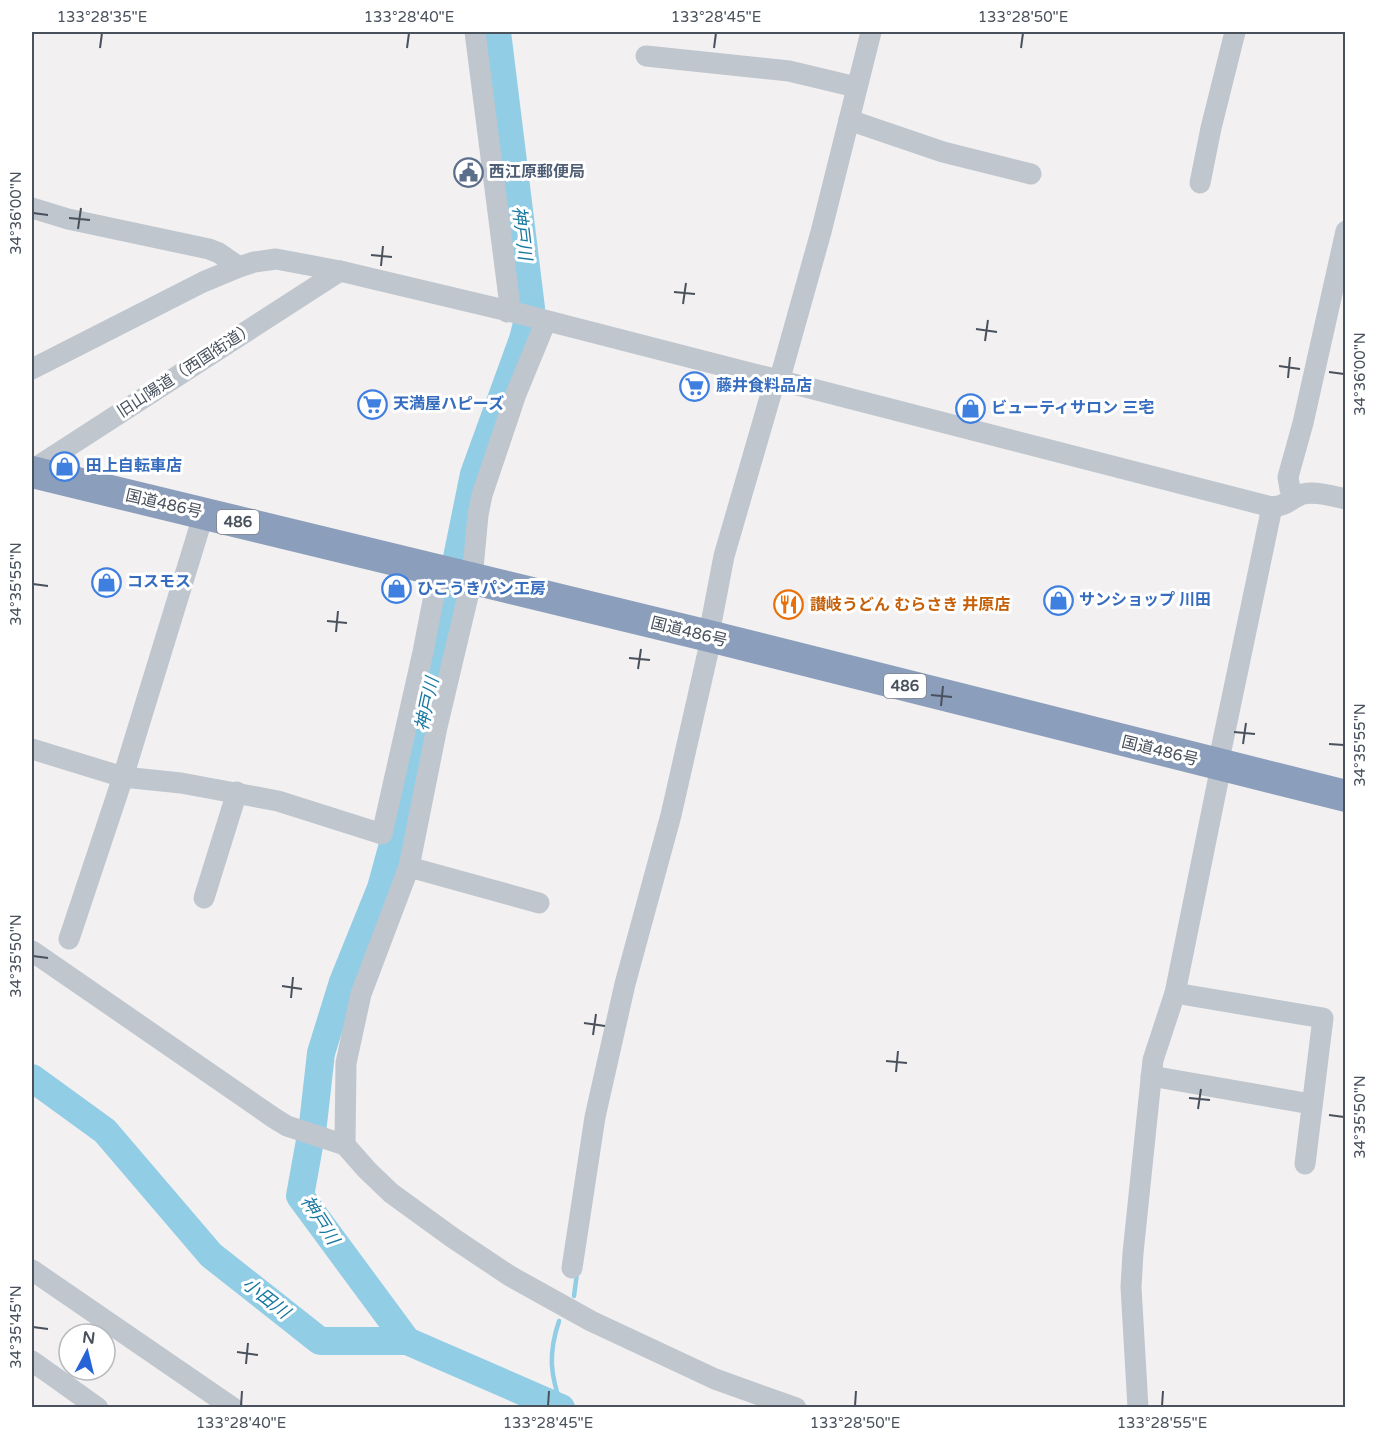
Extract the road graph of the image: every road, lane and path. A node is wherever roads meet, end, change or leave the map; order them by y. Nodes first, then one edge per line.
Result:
1 (475, 32) edge
2 (871, 32) edge
3 (1235, 32) edge
4 (646, 56) dead end
5 (856, 87) junction
6 (849, 120) junction
7 (1031, 174) dead end
8 (1200, 183) dead end
9 (32, 208) edge
10 (1346, 231) edge
11 (239, 267) junction
12 (340, 271) junction
13 (512, 313) junction
14 (543, 320) junction
15 (32, 369) edge
16 (778, 380) junction
17 (32, 471) edge
18 (1294, 498) junction
19 (1346, 499) edge
20 (1272, 507) junction
21 (204, 513) junction
22 (455, 574) junction
23 (709, 636) junction
24 (32, 748) edge
25 (1221, 766) junction
26 (123, 777) junction
27 (237, 792) junction
28 (1346, 796) edge
29 (409, 867) junction
30 (204, 898) dead end
31 (539, 903) dead end
32 (69, 939) dead end
33 (32, 951) edge
34 (1175, 993) junction
35 (1152, 1076) junction
36 (1311, 1104) junction
37 (340, 1143) junction
38 (1305, 1164) dead end
39 (572, 1268) dead end
40 (32, 1270) edge
41 (32, 1360) edge
42 (98, 1407) edge
43 (233, 1407) edge
44 (796, 1407) edge
45 (1138, 1407) edge

1 - 13 street
2 - 5 street
3 - 8 street
4 - 5 street
5 - 6 street
6 - 7 street
6 - 16 street
9 - 11 street
10 - 18 street
11 - 12 street
11 - 15 street
12 - 13 street
12 - 17 street, 旧山陽道（西国街道）
13 - 14 street
14 - 16 street
14 - 22 street
16 - 20 street
16 - 23 street
17 - 21 highway, 国道486号 / 486
18 - 19 street
18 - 20 street
20 - 25 street
21 - 22 highway, 国道486号 / 486
21 - 26 street
22 - 23 highway, 国道486号 / 486
22 - 27 street
22 - 29 street
23 - 25 highway, 国道486号 / 486
23 - 39 street
24 - 26 street
25 - 28 highway, 国道486号 / 486
25 - 34 street
26 - 27 street
26 - 32 street
27 - 30 street
29 - 31 street
29 - 37 street
33 - 37 street
34 - 35 street
34 - 36 street
35 - 36 street
35 - 45 street
36 - 38 street
37 - 44 street
40 - 43 street
41 - 42 street

